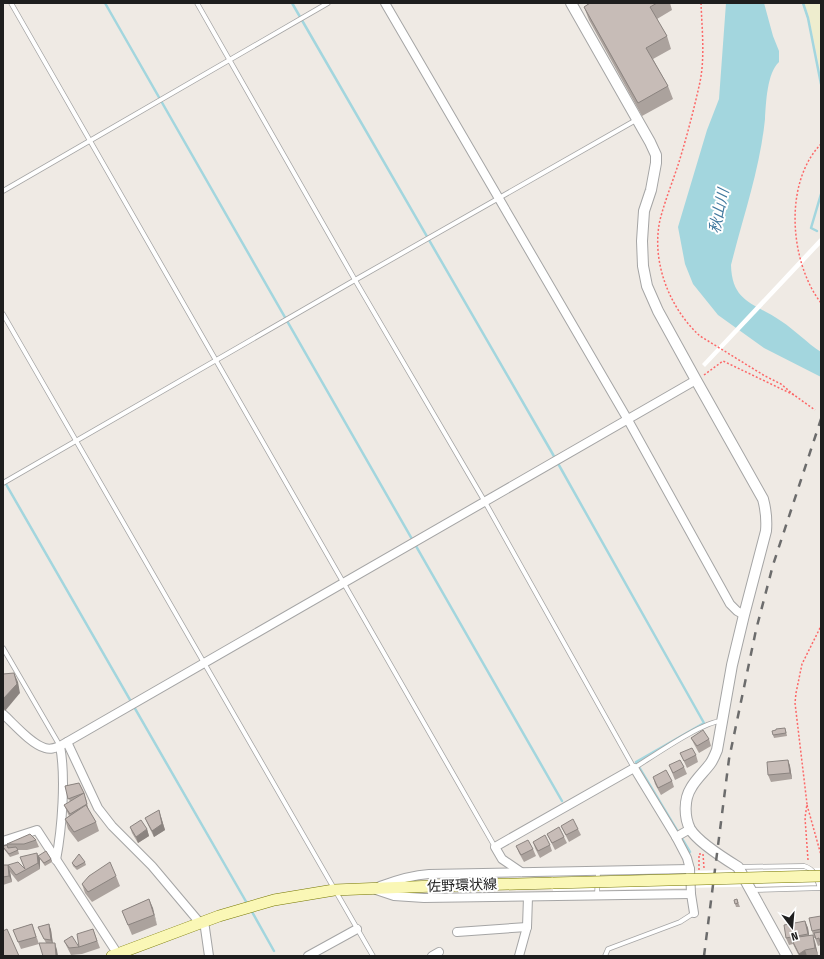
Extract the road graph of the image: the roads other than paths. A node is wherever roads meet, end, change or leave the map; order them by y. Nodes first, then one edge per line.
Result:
1 (11, 3) edge
2 (197, 3) edge
3 (328, 3) edge
4 (385, 3) edge
5 (570, 3) edge
6 (230, 60) junction
7 (637, 120) junction
8 (90, 140) junction
9 (3, 191) edge
10 (499, 198) junction
11 (354, 280) junction
12 (3, 314) edge
13 (216, 360) junction
14 (696, 380) junction
15 (628, 420) junction
16 (76, 440) junction
17 (3, 483) edge
18 (485, 502) junction
19 (344, 582) junction
20 (744, 615) junction
21 (3, 648) edge
22 (204, 663) junction
23 (3, 714) edge
24 (722, 721) junction
25 (64, 744) junction
26 (634, 768) junction
27 (690, 829) junction
28 (676, 837) junction
29 (3, 841) edge
30 (495, 847) junction
31 (56, 860) junction
32 (738, 867) junction
33 (690, 869) junction
34 (598, 872) junction
35 (523, 874) junction
36 (821, 876) edge
37 (372, 888) junction
38 (820, 889) edge
39 (334, 890) junction
40 (751, 890) junction
41 (691, 894) junction
42 (597, 895) junction
43 (528, 896) junction
44 (694, 913) joint
45 (202, 922) junction
46 (527, 927) junction
47 (357, 929) junction
48 (457, 932) dead end
49 (116, 955) edge
50 (209, 956) edge
51 (308, 956) edge
52 (373, 956) edge
53 (519, 956) edge
54 (605, 956) edge
55 (787, 956) edge

1 - 8 lane
2 - 6 lane
3 - 6 lane
4 - 10 street
5 - 7 street
6 - 8 lane
6 - 11 lane
7 - 10 lane
7 - 14 street
8 - 9 lane
8 - 13 lane
10 - 11 lane
10 - 15 street
11 - 13 lane
11 - 18 lane
12 - 16 lane
13 - 16 lane
13 - 19 lane
14 - 15 street
14 - 20 street
15 - 18 street
15 - 20 street
16 - 17 lane
16 - 22 lane
18 - 19 street
18 - 26 lane
19 - 22 street
19 - 30 lane
20 - 24 street
21 - 25 lane
22 - 25 street
22 - 39 lane
23 - 25 street
24 - 26 lane
24 - 27 street
25 - 31 street
25 - 45 street
26 - 28 street
26 - 30 street
27 - 28 street
27 - 32 street
28 - 33 street
29 - 31 street
30 - 35 street
31 - 49 street
32 - 38 lane
32 - 40 street
33 - 34 street
33 - 41 street
34 - 35 street
34 - 42 lane
35 - 37 street
36 - 37 main road, 佐野環状線, bridge
37 - 39 main road, 佐野環状線
37 - 43 street
38 - 40 lane
39 - 45 main road, 佐野環状線
39 - 47 lane
40 - 55 street
41 - 42 street
41 - 44 street
42 - 43 street
43 - 46 street
44 - 54 lane
45 - 49 main road, 佐野環状線
45 - 50 street
46 - 48 street
46 - 53 street
47 - 51 street
47 - 52 lane

